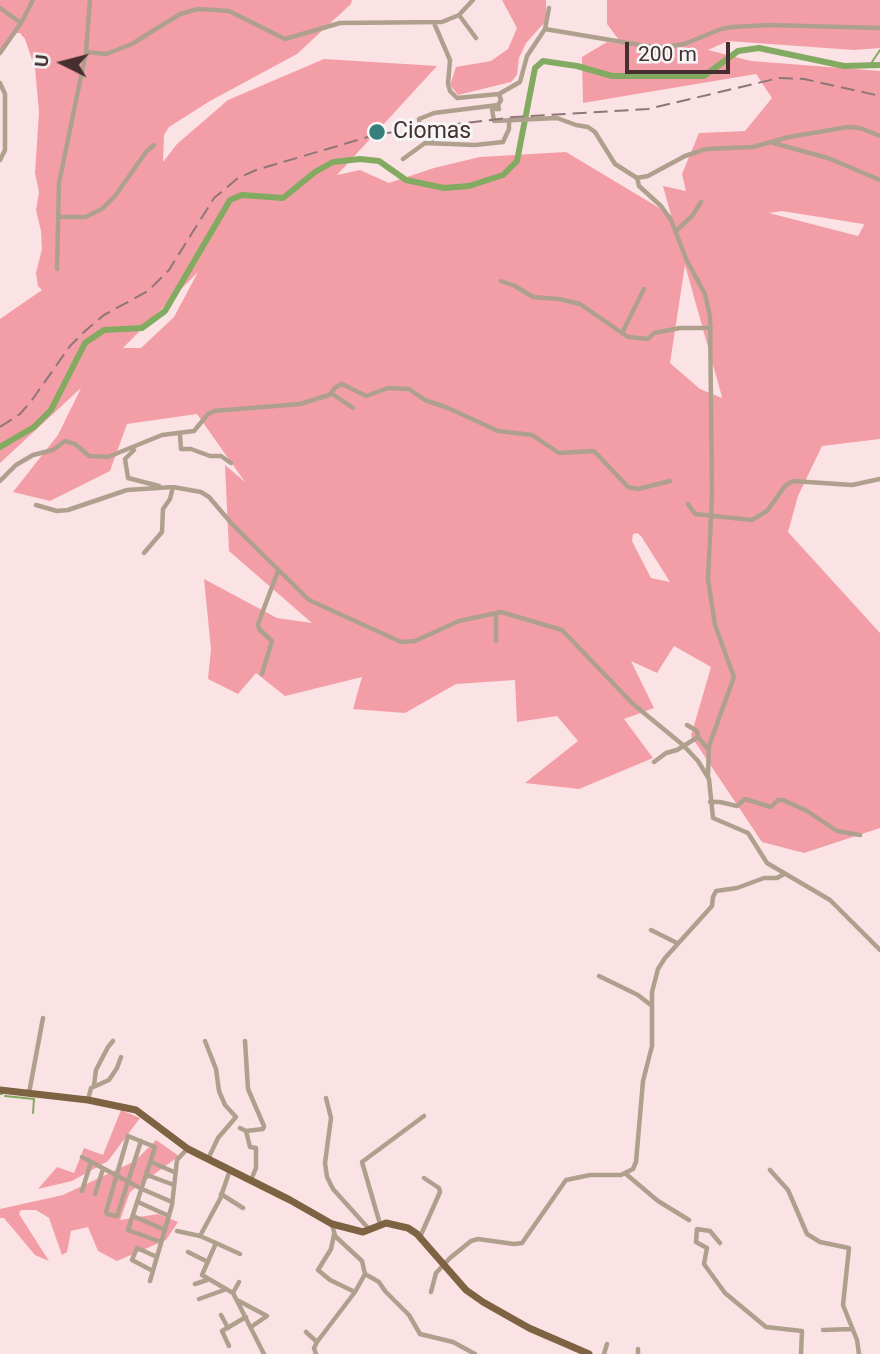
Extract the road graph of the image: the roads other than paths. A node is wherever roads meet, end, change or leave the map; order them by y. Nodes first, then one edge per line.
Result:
1 (33, 0) edge
2 (90, 0) edge
3 (473, 0) edge
4 (0, 8) edge
5 (549, 8) dead end
6 (459, 15) junction
7 (21, 23) junction
8 (434, 23) junction
9 (880, 27) edge
10 (545, 29) junction
11 (476, 38) dead end
12 (86, 52) junction
13 (0, 53) edge
14 (0, 83) edge
15 (499, 94) junction
16 (498, 105) junction
17 (510, 121) junction
18 (2, 126) edge
19 (880, 136) edge
20 (772, 142) junction
21 (155, 145) dead end
22 (437, 145) junction
23 (403, 159) dead end
24 (0, 160) edge
25 (636, 178) junction
26 (880, 180) edge
27 (701, 202) dead end
28 (59, 217) junction
29 (676, 231) junction
30 (57, 269) dead end
31 (501, 281) dead end
32 (644, 289) dead end
33 (711, 328) junction
34 (622, 333) junction
35 (331, 393) junction
36 (353, 408) dead end
37 (180, 435) junction
38 (138, 446) junction
39 (231, 463) dead end
40 (880, 479) edge
41 (0, 481) edge
42 (670, 481) dead end
43 (163, 487) junction
44 (173, 487) junction
45 (688, 504) dead end
46 (36, 505) dead end
47 (711, 517) junction
48 (144, 553) dead end
49 (278, 570) junction
50 (496, 613) junction
51 (496, 641) dead end
52 (262, 674) dead end
53 (687, 725) dead end
54 (698, 737) junction
55 (683, 745) junction
56 (708, 749) junction
57 (654, 762) dead end
58 (709, 779) junction
59 (710, 802) junction
60 (860, 835) dead end
61 (784, 874) junction
62 (651, 930) dead end
63 (677, 943) junction
64 (880, 950) edge
65 (599, 976) dead end
66 (653, 1007) junction
67 (43, 1018) dead end
68 (113, 1041) dead end
69 (205, 1041) dead end
70 (245, 1041) dead end
71 (121, 1057) dead end
72 (94, 1085) junction
73 (0, 1090) edge
74 (29, 1093) junction
75 (326, 1098) dead end
76 (88, 1100) junction
77 (424, 1116) dead end
78 (141, 1141) junction
79 (187, 1149) junction
80 (82, 1157) dead end
81 (208, 1160) junction
82 (91, 1162) junction
83 (151, 1162) junction
84 (103, 1169) junction
85 (230, 1170) junction
86 (770, 1170) dead end
87 (174, 1172) junction
88 (626, 1174) junction
89 (115, 1175) junction
90 (147, 1175) junction
91 (424, 1178) dead end
92 (251, 1180) junction
93 (128, 1182) junction
94 (174, 1185) junction
95 (142, 1189) junction
96 (82, 1191) dead end
97 (95, 1194) dead end
98 (221, 1195) junction
99 (138, 1202) junction
100 (172, 1202) junction
101 (243, 1208) dead end
102 (133, 1216) junction
103 (169, 1216) junction
104 (688, 1220) dead end
105 (332, 1224) junction
106 (380, 1224) junction
107 (369, 1229) junction
108 (165, 1230) junction
109 (177, 1231) dead end
110 (334, 1234) junction
111 (200, 1236) junction
112 (420, 1238) junction
113 (208, 1240) junction
114 (160, 1242) junction
115 (216, 1243) junction
116 (720, 1243) dead end
117 (205, 1247) dead end
118 (188, 1252) dead end
119 (240, 1254) dead end
120 (157, 1257) junction
121 (208, 1262) junction
122 (444, 1264) junction
123 (153, 1271) junction
124 (365, 1274) junction
125 (207, 1280) junction
126 (150, 1281) dead end
127 (239, 1282) dead end
128 (195, 1284) dead end
129 (225, 1290) junction
130 (355, 1292) junction
131 (430, 1292) dead end
132 (233, 1293) junction
133 (199, 1299) dead end
134 (237, 1300) junction
135 (221, 1315) dead end
136 (246, 1317) junction
137 (251, 1327) junction
138 (228, 1328) junction
139 (852, 1329) junction
140 (823, 1330) dead end
141 (306, 1332) dead end
142 (317, 1342) junction
143 (607, 1344) dead end
144 (229, 1346) dead end
145 (264, 1354) edge
146 (316, 1354) edge
147 (475, 1354) edge
148 (589, 1354) edge
149 (604, 1354) edge
150 (801, 1354) edge
151 (859, 1354) edge

1 - 7 street
2 - 12 street
3 - 6 street
4 - 7 street
5 - 10 street
6 - 8 street
6 - 11 street
7 - 13 street
8 - 12 street
8 - 15 street
9 - 10 street
10 - 15 street
12 - 28 street
14 - 18 street
15 - 16 street
16 - 17 street
16 - 22 street
17 - 22 street
17 - 25 street
18 - 24 street
19 - 20 street
20 - 25 street
20 - 26 street
21 - 28 street
22 - 23 street
25 - 29 street
27 - 29 street
28 - 30 street
29 - 33 street
31 - 34 street
32 - 34 street
33 - 34 street
33 - 47 street
35 - 36 street
35 - 37 street
35 - 42 street
37 - 38 street
37 - 39 street
38 - 41 street
38 - 43 street
40 - 47 street
43 - 44 street
43 - 46 street
44 - 48 street
44 - 49 street
45 - 47 street
47 - 56 street
49 - 50 street
49 - 52 street
50 - 51 street
50 - 55 street
53 - 54 street
54 - 55 street
54 - 56 street
55 - 57 street
55 - 58 street
56 - 58 street
58 - 59 street
59 - 60 street
59 - 61 street
61 - 63 street
61 - 64 street
62 - 63 street
63 - 66 street
65 - 66 street
66 - 88 street
67 - 74 street
68 - 72 street
69 - 81 street
70 - 92 street
71 - 72 street
72 - 76 street
73 - 74 main road
74 - 76 main road
75 - 107 street
76 - 79 main road
77 - 106 street
78 - 83 street
78 - 89 street
78 - 93 street
79 - 81 main road
79 - 87 street
80 - 82 street
81 - 85 main road
82 - 84 street
82 - 96 street
83 - 87 street
83 - 90 street
84 - 89 street
84 - 97 street
85 - 92 main road
85 - 98 street
86 - 139 street
87 - 94 street
88 - 104 street
88 - 122 street
89 - 93 street
89 - 93 street
90 - 94 street
90 - 95 street
91 - 112 street
92 - 105 main road
93 - 95 street
94 - 100 street
95 - 99 street
95 - 100 street
98 - 101 street
98 - 111 street
99 - 102 street
99 - 103 street
100 - 103 street
102 - 108 street
102 - 114 street
103 - 108 street
105 - 107 main road
105 - 110 street
106 - 107 main road
106 - 112 main road
108 - 114 street
109 - 111 street
110 - 124 street
110 - 130 street
111 - 113 street
112 - 122 main road
113 - 115 street
113 - 117 street
114 - 120 street
115 - 119 street
115 - 121 street
116 - 150 street
118 - 121 street
120 - 123 street
120 - 123 street
121 - 125 street
122 - 131 street
122 - 148 main road
123 - 126 street
124 - 130 street
124 - 147 street
125 - 128 street
125 - 129 street
127 - 132 street
129 - 132 street
129 - 133 street
130 - 142 street
132 - 134 street
134 - 136 street
134 - 137 street
135 - 138 street
136 - 137 street
136 - 138 street
137 - 145 street
138 - 144 street
139 - 140 street
139 - 151 street
141 - 142 street
142 - 146 street
143 - 149 street

